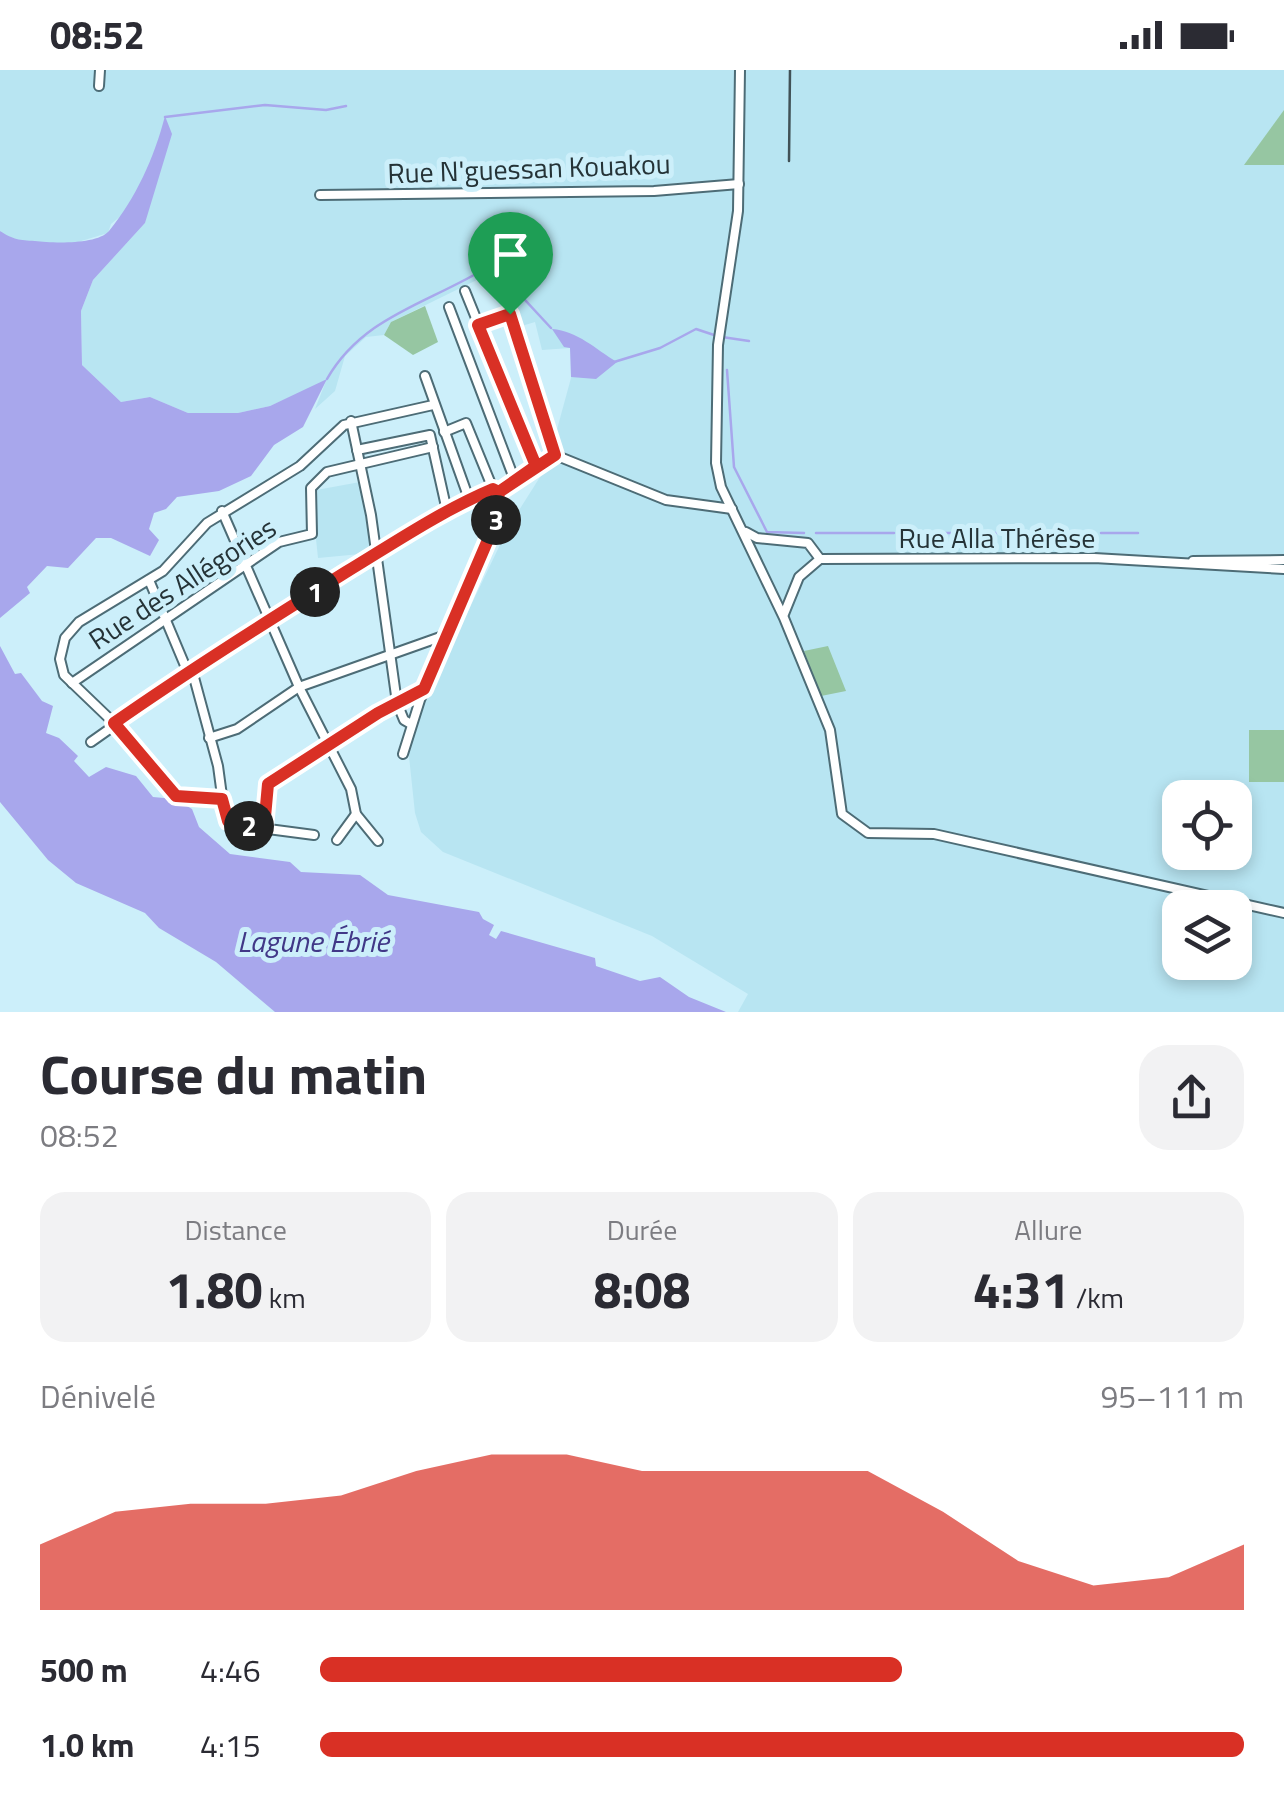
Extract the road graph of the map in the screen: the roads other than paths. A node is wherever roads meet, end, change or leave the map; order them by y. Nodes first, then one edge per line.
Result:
1 (100, 70) edge
2 (740, 70) edge
3 (99, 86) dead end
4 (739, 184) junction
5 (320, 195) dead end
6 (465, 291) dead end
7 (449, 307) dead end
8 (478, 325) junction
9 (425, 376) dead end
10 (433, 405) junction
11 (350, 422) junction
12 (444, 432) junction
13 (433, 447) junction
14 (357, 450) junction
15 (555, 455) junction
16 (360, 464) junction
17 (536, 466) junction
18 (515, 481) junction
19 (496, 490) junction
20 (469, 499) junction
21 (732, 510) junction
22 (222, 511) junction
23 (447, 511) junction
24 (742, 529) junction
25 (376, 554) junction
26 (820, 559) junction
27 (1284, 560) edge
28 (1174, 562) junction
29 (246, 566) junction
30 (1284, 568) edge
31 (149, 580) junction
32 (167, 617) junction
33 (784, 618) junction
34 (269, 620) junction
35 (446, 635) junction
36 (390, 651) junction
37 (192, 670) junction
38 (72, 683) junction
39 (299, 687) junction
40 (424, 689) junction
41 (397, 703) junction
42 (114, 723) junction
43 (412, 724) junction
44 (209, 738) junction
45 (91, 742) dead end
46 (328, 747) junction
47 (403, 754) dead end
48 (222, 799) junction
49 (356, 814) junction
50 (264, 828) junction
51 (314, 835) dead end
52 (337, 840) dead end
53 (378, 842) dead end
54 (1284, 914) edge

1 - 3 street
2 - 4 street
4 - 5 street, Rue N'guessan Kouakou
4 - 21 street
6 - 8 street
7 - 18 street
8 - 15 street
8 - 17 street
9 - 10 street
10 - 11 street
10 - 12 street
11 - 14 street
11 - 22 street
12 - 19 street
12 - 20 street
13 - 14 street
13 - 16 street
13 - 23 street
14 - 16 street
15 - 17 street
15 - 21 street
16 - 25 street
16 - 29 street, Rue des Allégories
17 - 18 street
18 - 19 street
19 - 20 street
19 - 35 street
20 - 23 street
21 - 24 street
22 - 29 street
22 - 31 street
23 - 25 street
24 - 26 street, Rue Alla Thérèse
24 - 33 street
25 - 34 street
25 - 36 street
26 - 28 street, Rue Alla Thérèse
26 - 33 street
27 - 28 street, Rue Alla Thérèse
28 - 30 street, Rue Alla Thérèse
29 - 32 street, Rue des Allégories
29 - 34 street
31 - 32 street
31 - 38 street
32 - 37 street
32 - 38 street, Rue des Allégories
33 - 54 street
34 - 37 street
34 - 39 street
35 - 36 street
35 - 40 street
36 - 39 street
36 - 41 street
37 - 42 street
37 - 44 street
38 - 42 street
39 - 44 street
39 - 46 street
40 - 41 street
40 - 43 street
41 - 43 street
41 - 46 street
42 - 45 street
42 - 48 street
43 - 47 street
44 - 48 street
46 - 49 street
46 - 50 street
48 - 50 street
49 - 52 street
49 - 53 street
50 - 51 street

